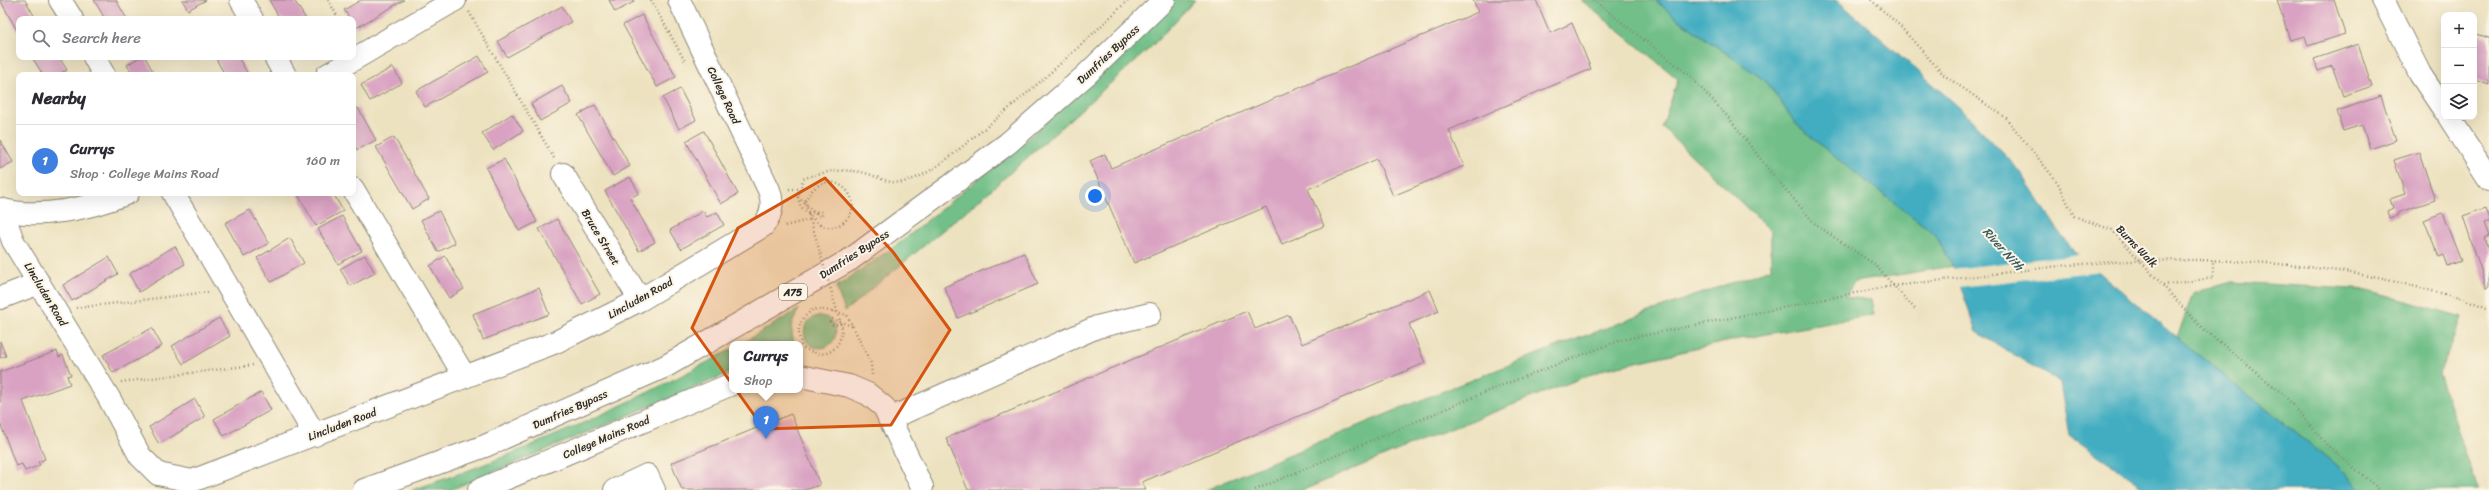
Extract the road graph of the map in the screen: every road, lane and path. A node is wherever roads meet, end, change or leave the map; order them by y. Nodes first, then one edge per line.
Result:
1 (60, 0) edge
2 (241, 0) edge
3 (328, 0) edge
4 (680, 0) edge
5 (1128, 0) edge
6 (1164, 0) edge
7 (1593, 0) edge
8 (1871, 0) edge
9 (2383, 0) edge
10 (460, 3) edge
11 (70, 16) edge
12 (250, 16) edge
13 (337, 16) edge
14 (356, 59) edge
15 (96, 60) edge
16 (277, 60) edge
17 (355, 60) edge
18 (102, 72) edge
19 (283, 72) edge
20 (333, 72) edge
21 (2441, 106) edge
22 (2450, 120) edge
23 (563, 174) joint
24 (2489, 179) edge
25 (769, 190) joint
26 (356, 194) edge
27 (120, 196) edge
28 (175, 196) edge
29 (798, 197) junction
30 (1, 210) edge
31 (808, 213) junction
32 (2213, 260) junction
33 (38, 283) junction
34 (2163, 285) junction
35 (230, 290) junction
36 (0, 298) edge
37 (640, 300) junction
38 (1915, 308) dead end
39 (2489, 309) edge
40 (56, 311) junction
41 (1150, 314) dead end
42 (841, 324) junction
43 (852, 326) junction
44 (800, 341) edge
45 (803, 348) edge
46 (272, 363) junction
47 (465, 377) junction
48 (803, 377) edge
49 (873, 379) dead end
50 (100, 384) junction
51 (729, 385) edge
52 (886, 413) junction
53 (315, 435) junction
54 (922, 486) dead end
55 (364, 490) edge
56 (479, 490) edge
57 (615, 490) edge
58 (654, 490) edge
59 (1255, 490) edge
60 (2380, 490) edge

1 - 11 main road
2 - 12 main road
3 - 13 path
4 - 25 main road, College Road
5 - 29 path
6 - 55 main road, Dumfries Bypass / A75
7 - 38 path
8 - 34 path, Burns Walk
9 - 21 main road
10 - 14 main road
10 - 23 path
15 - 18 main road
16 - 19 main road
17 - 20 main road
22 - 24 main road
23 - 37 main road, Bruce Street
25 - 37 main road, Lincluden Road
26 - 47 main road
27 - 30 main road
28 - 35 main road
29 - 31 path, bridge
29 - 31 path, bridge
30 - 33 main road, Lincluden Road
31 - 42 path, bridge
32 - 34 path
32 - 39 path
32 - 59 path, bridge
33 - 36 main road
33 - 40 main road, Lincluden Road
34 - 60 path, Burns Walk
35 - 40 path
35 - 46 main road
37 - 47 main road, Lincluden Road
40 - 50 main road, Lincluden Road
41 - 52 main road
42 - 43 path, bridge
42 - 45 path, bridge
43 - 44 path, bridge
43 - 49 path
46 - 50 path
46 - 53 main road
47 - 53 main road, Lincluden Road
48 - 52 main road
50 - 53 main road, Lincluden Road
51 - 56 main road, College Mains Road
52 - 54 main road
57 - 58 main road

